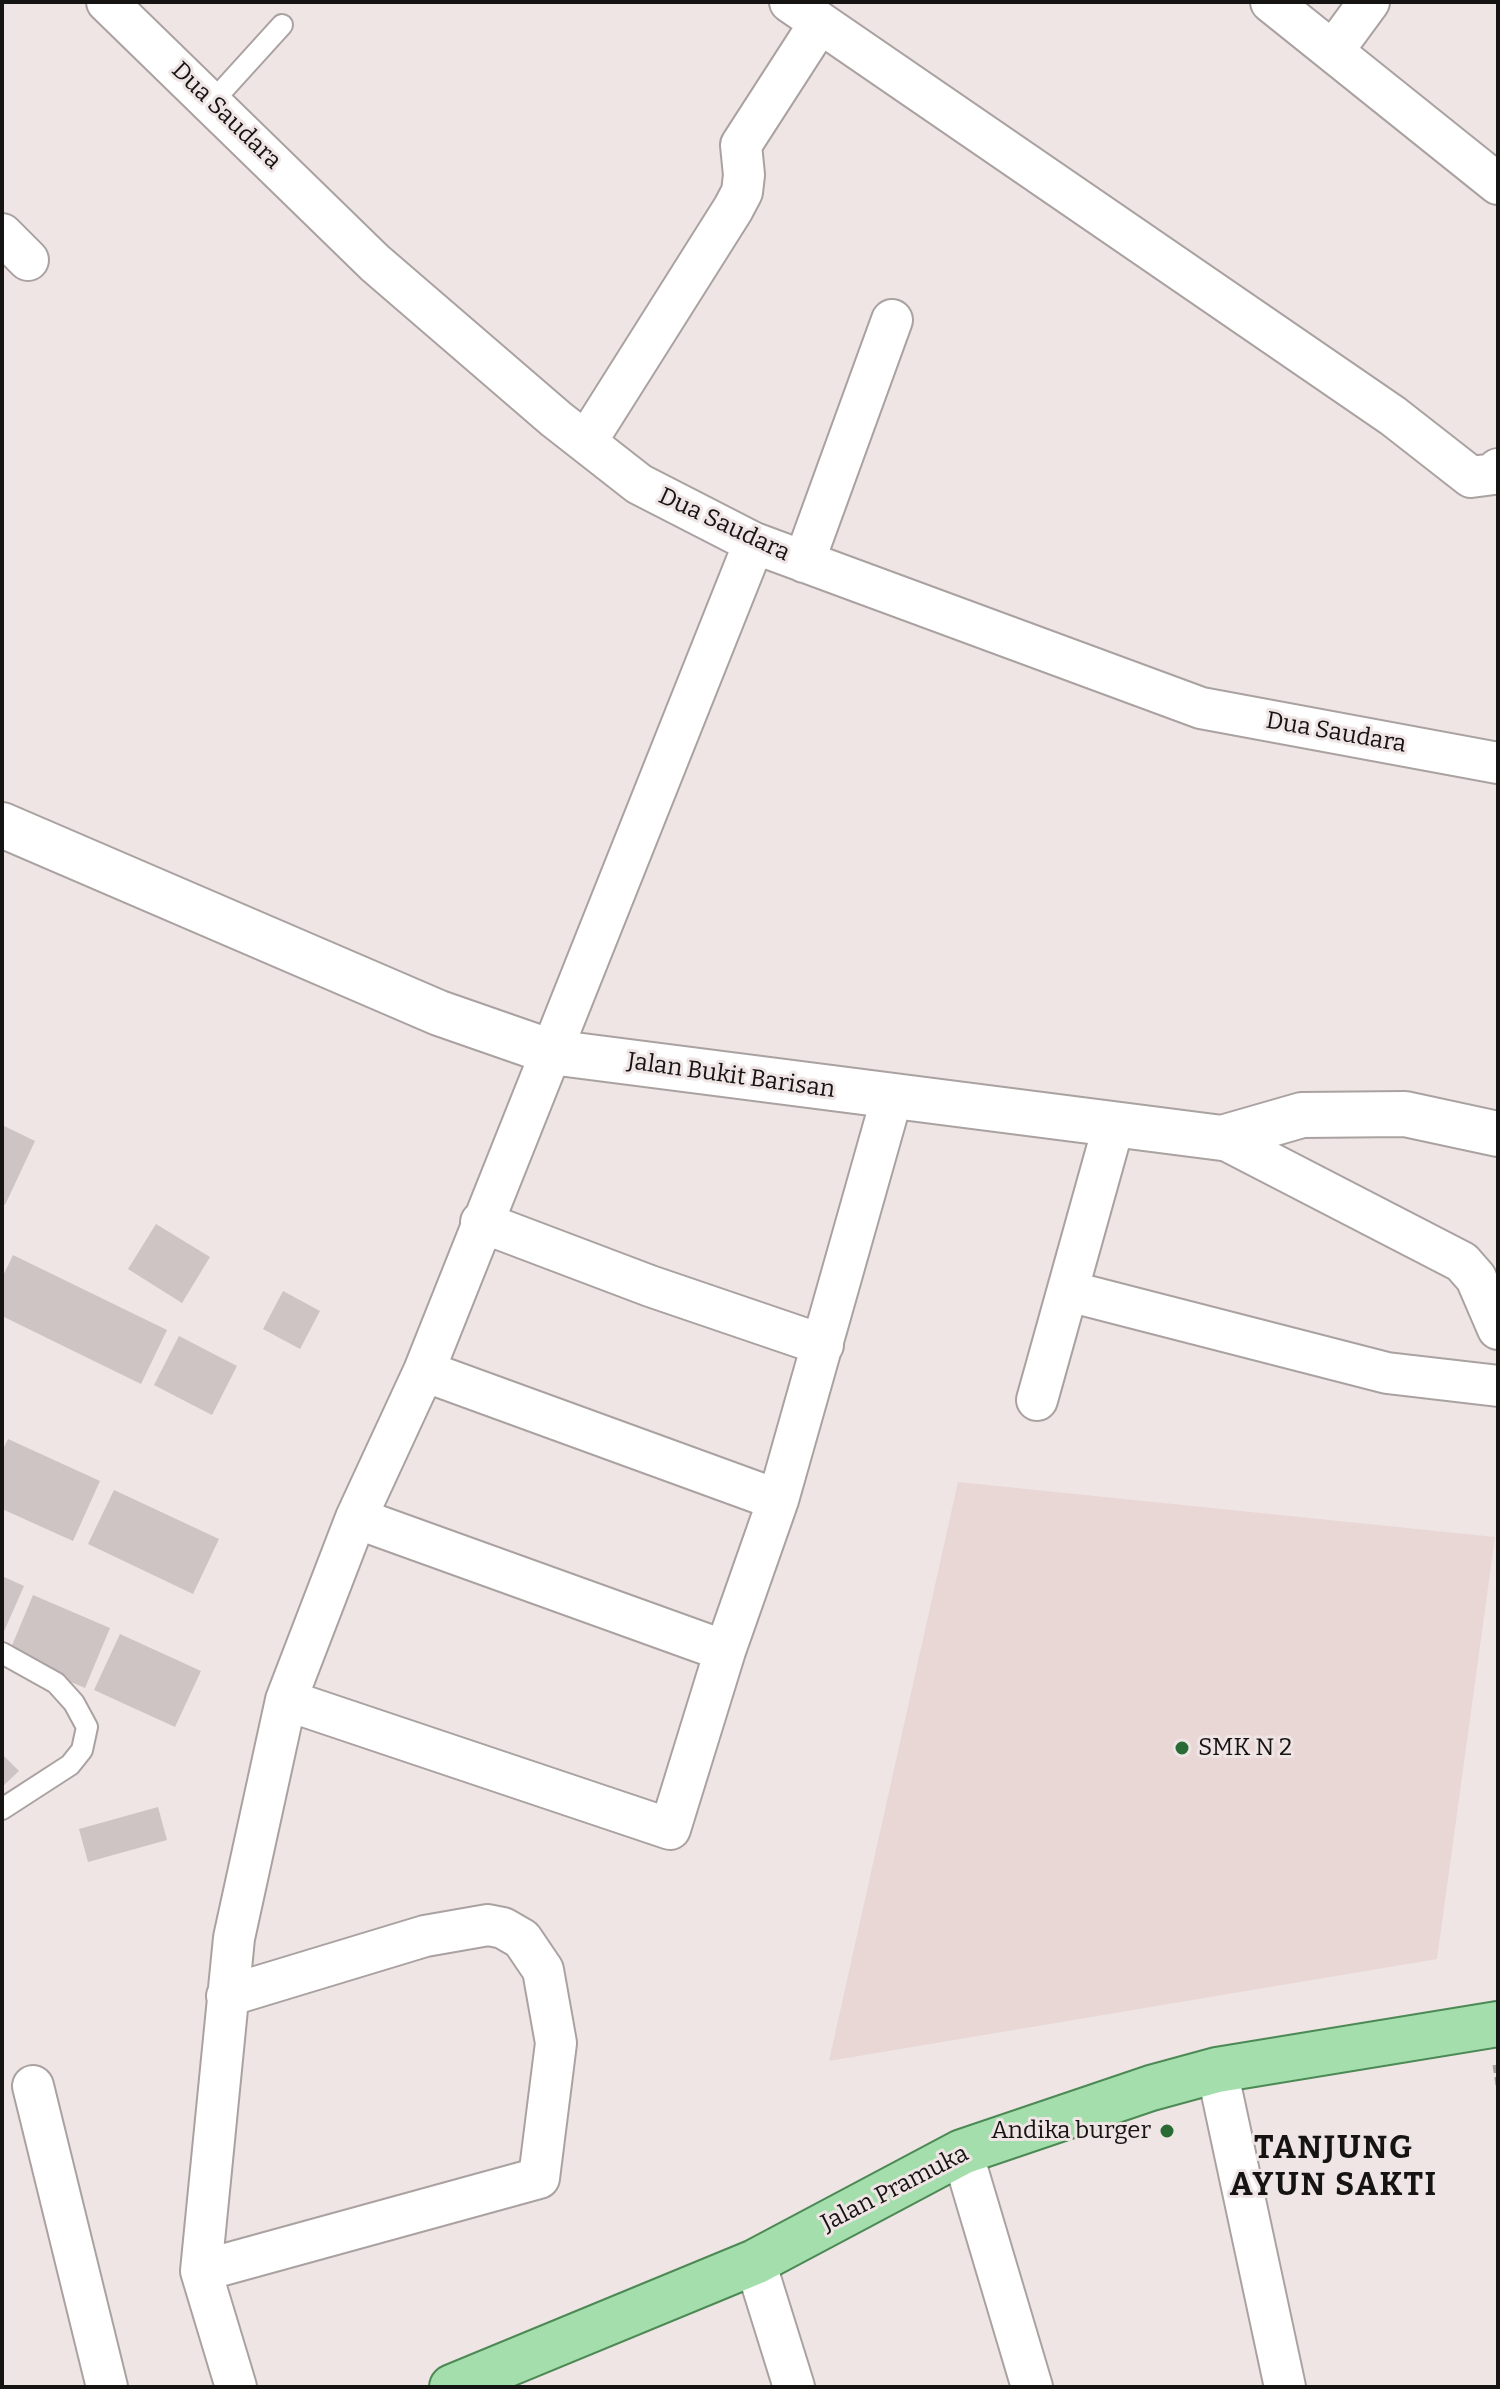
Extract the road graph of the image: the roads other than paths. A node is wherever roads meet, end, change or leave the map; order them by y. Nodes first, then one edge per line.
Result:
1 (107, 2) edge
2 (1271, 2) edge
3 (1369, 2) edge
4 (805, 13) edge
5 (282, 25) dead end
6 (1333, 51) junction
7 (213, 101) junction
8 (1498, 184) edge
9 (892, 320) dead end
10 (586, 442) junction
11 (1497, 474) edge
12 (754, 543) junction
13 (804, 562) junction
14 (1498, 763) edge
15 (2, 825) edge
16 (551, 1052) junction
17 (892, 1097) junction
18 (1114, 1124) junction
19 (1498, 1134) edge
20 (1222, 1138) junction
21 (481, 1222) junction
22 (1068, 1291) junction
23 (1498, 1329) edge
24 (823, 1345) junction
25 (424, 1371) junction
26 (1498, 1386) edge
27 (1037, 1400) dead end
28 (778, 1500) junction
29 (356, 1518) junction
30 (725, 1651) junction
31 (2, 1653) edge
32 (286, 1700) junction
33 (2, 1809) edge
34 (227, 1996) junction
35 (1498, 2024) edge
36 (1217, 2070) junction
37 (33, 2086) dead end
38 (962, 2152) junction
39 (755, 2262) junction
40 (201, 2271) junction
41 (107, 2387) edge
42 (236, 2387) edge
43 (452, 2387) edge
44 (794, 2387) edge
45 (1032, 2387) edge
46 (1285, 2387) edge

1 - 7 street, Dua Saudara
2 - 6 street
3 - 6 street
4 - 10 street
4 - 11 street
5 - 7 lane
6 - 8 street
7 - 10 street, Dua Saudara
9 - 13 street
10 - 12 street, Dua Saudara
12 - 13 street, Dua Saudara
12 - 16 street
13 - 14 street, Dua Saudara
15 - 16 street, Jalan Bukit Barisan
16 - 17 street, Jalan Bukit Barisan
16 - 21 street
17 - 18 street, Jalan Bukit Barisan
17 - 24 street
18 - 20 street, Jalan Bukit Barisan
18 - 22 street
19 - 20 street, Jalan Bukit Barisan
20 - 23 street
21 - 24 street
21 - 25 street
22 - 26 street
22 - 27 street
24 - 28 street
25 - 28 street
25 - 29 street
28 - 30 street
29 - 30 street
29 - 32 street
30 - 32 street
31 - 33 lane
32 - 34 street
34 - 40 street
34 - 40 street
35 - 36 main road, Jalan Pramuka
36 - 38 main road, Jalan Pramuka
36 - 46 street
37 - 41 street
38 - 39 main road, Jalan Pramuka
38 - 45 street
39 - 43 main road, Jalan Pramuka
39 - 44 street
40 - 42 street

